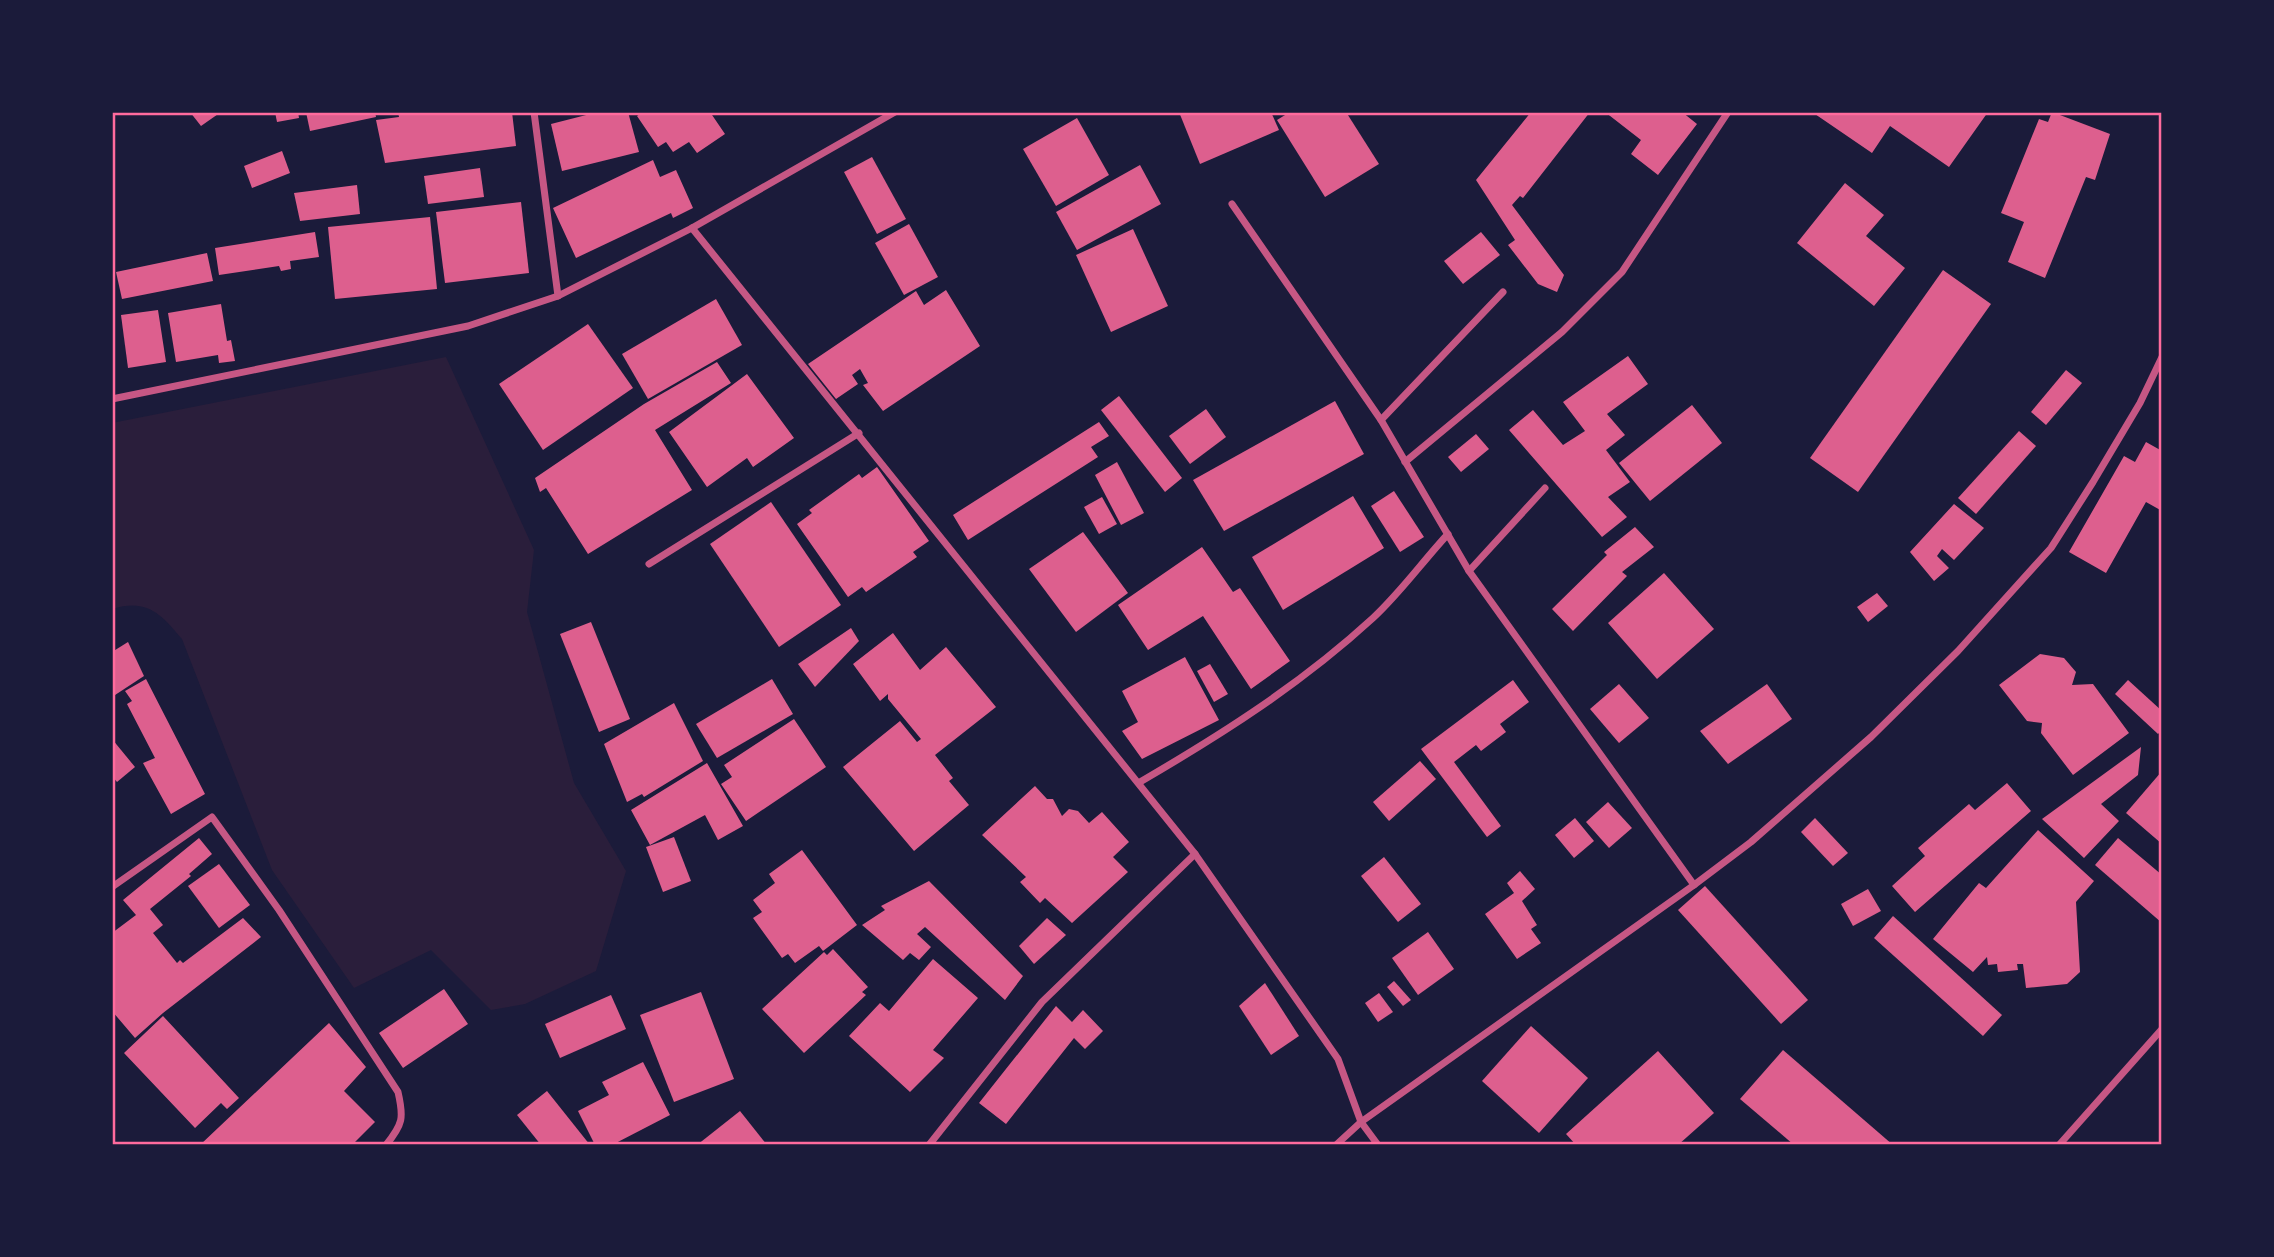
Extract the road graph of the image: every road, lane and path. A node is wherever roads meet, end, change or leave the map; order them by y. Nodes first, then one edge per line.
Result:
1 (534, 112) edge
2 (895, 112) edge
3 (1728, 112) edge
4 (1232, 204) dead end
5 (692, 228) junction
6 (1503, 292) dead end
7 (558, 296) junction
8 (2162, 357) edge
9 (112, 399) edge
10 (1381, 420) junction
11 (859, 433) junction
12 (1405, 461) junction
13 (1545, 488) dead end
14 (1448, 534) junction
15 (649, 564) dead end
16 (1469, 571) junction
17 (1140, 782) junction
18 (1195, 854) junction
19 (1694, 885) junction
20 (112, 887) edge
21 (2162, 1029) edge
22 (1361, 1122) junction
23 (386, 1145) edge
24 (929, 1145) edge
25 (1336, 1145) edge
26 (1378, 1145) edge
27 (2059, 1145) edge

1 - 7 street
2 - 5 street
3 - 12 street
4 - 10 street
5 - 7 street
5 - 11 street
6 - 10 street
7 - 9 street
8 - 19 street
10 - 12 street
11 - 15 street
11 - 17 street
12 - 14 street
13 - 16 street
14 - 16 street
14 - 17 street
16 - 19 street
17 - 18 street
18 - 22 street
18 - 24 street
19 - 22 street
20 - 23 street
21 - 27 street
22 - 25 street
22 - 26 street

